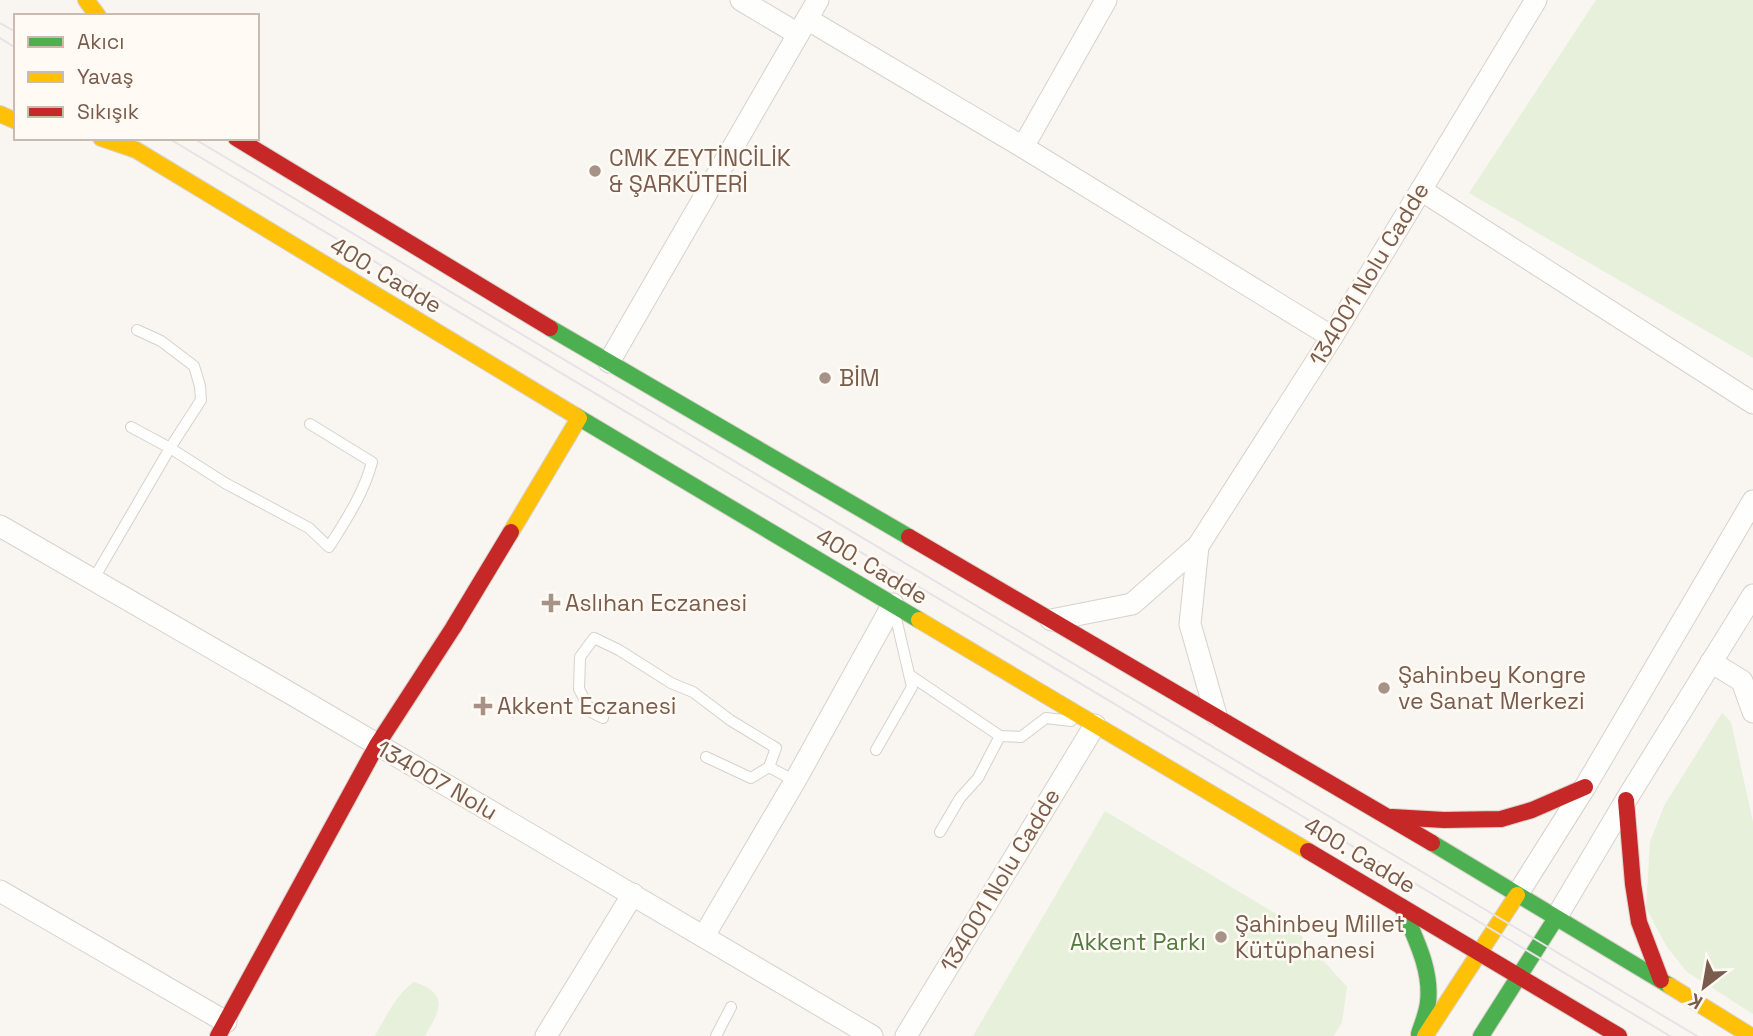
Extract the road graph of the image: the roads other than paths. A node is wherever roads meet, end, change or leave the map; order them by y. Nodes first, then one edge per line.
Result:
1 (741, 0) edge
2 (1106, 0) edge
3 (1536, 0) edge
4 (809, 12) edge
5 (107, 140) edge
6 (239, 140) edge
7 (1023, 148) junction
8 (1420, 190) junction
9 (137, 330) dead end
10 (1332, 337) junction
11 (609, 362) junction
12 (1753, 403) edge
13 (579, 418) junction
14 (310, 424) dead end
15 (131, 427) dead end
16 (170, 448) junction
17 (1753, 501) edge
18 (0, 526) edge
19 (1198, 546) junction
20 (93, 580) junction
21 (1753, 595) edge
22 (893, 604) junction
23 (1051, 620) junction
24 (1712, 662) junction
25 (911, 676) junction
26 (1753, 712) edge
27 (1216, 715) junction
28 (603, 718) dead end
29 (1095, 725) junction
30 (1000, 736) junction
31 (377, 746) junction
32 (876, 750) dead end
33 (706, 757) dead end
34 (769, 767) junction
35 (795, 781) junction
36 (1585, 787) junction
37 (1626, 800) junction
38 (1385, 816) junction
39 (940, 832) dead end
40 (0, 891) edge
41 (633, 894) junction
42 (1517, 895) junction
43 (1402, 907) junction
44 (1556, 918) junction
45 (704, 936) junction
46 (1479, 953) junction
47 (1519, 976) junction
48 (1661, 980) junction
49 (731, 1007) dead end
50 (222, 1029) edge
51 (1617, 1035) edge
52 (547, 1036) edge
53 (716, 1036) edge
54 (872, 1036) edge
55 (906, 1036) edge
56 (1419, 1036) edge
57 (1425, 1036) edge
58 (1481, 1036) edge
59 (1598, 1036) edge
60 (1751, 1036) edge

1 - 4 street
2 - 7 street
3 - 8 street, 134001 Nolu Cadde
4 - 7 street
4 - 11 street
5 - 13 main road, 400. Cadde
6 - 11 main road, 400. Cadde
7 - 10 street
8 - 10 street, 134001 Nolu Cadde
8 - 12 street
9 - 16 lane
10 - 19 street, 134001 Nolu Cadde
11 - 23 main road, 400. Cadde
13 - 22 main road, 400. Cadde
13 - 31 main road
14 - 16 lane
15 - 16 lane
16 - 20 lane
17 - 36 street
18 - 20 street, 134007 Nolu
19 - 23 street, 134001 Nolu Cadde
19 - 27 street, 134001 Nolu Cadde
20 - 31 street, 134007 Nolu
21 - 24 street
22 - 25 lane
22 - 29 main road, 400. Cadde
22 - 35 street
23 - 27 main road, 400. Cadde
24 - 26 street
24 - 37 street
25 - 30 lane
25 - 32 lane
27 - 38 main road, 400. Cadde
28 - 34 lane
29 - 30 lane
29 - 43 main road, 400. Cadde
29 - 55 street, 134001 Nolu Cadde
30 - 39 lane
31 - 41 street, 134007 Nolu
31 - 50 main road
33 - 34 lane
34 - 35 lane
35 - 45 street
36 - 38 main road
36 - 42 street
37 - 44 street
37 - 48 main road
38 - 42 main road, 400. Cadde
40 - 50 street
41 - 45 street, 134007 Nolu
41 - 52 street
42 - 44 main road, 400. Cadde
42 - 46 main road
43 - 46 main road, 400. Cadde
43 - 56 main road
44 - 47 main road
44 - 48 main road, 400. Cadde
45 - 54 street, 134007 Nolu
46 - 47 main road, 400. Cadde
46 - 57 main road
47 - 51 main road, 400. Cadde
47 - 58 main road
48 - 60 main road, 400. Cadde
49 - 53 lane
51 - 59 main road

